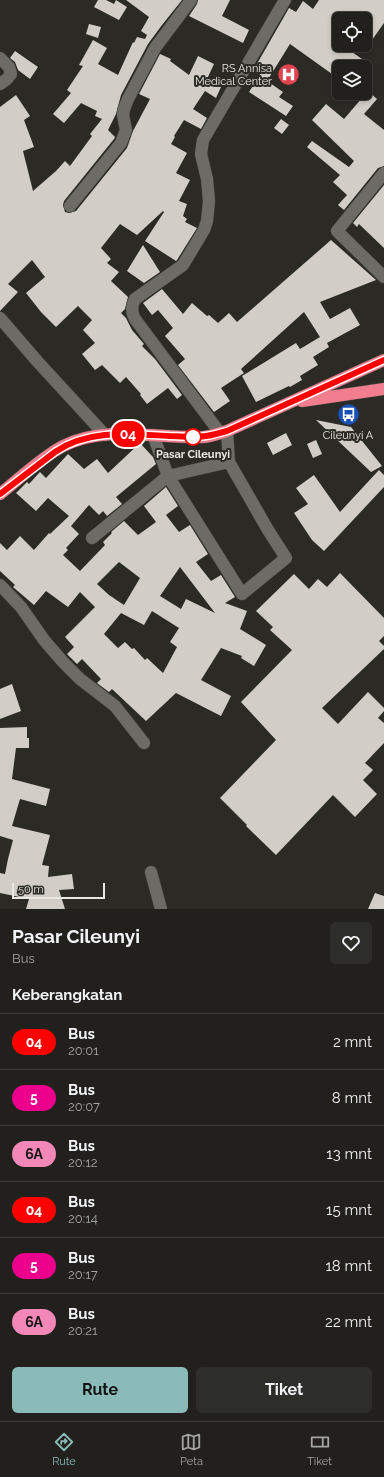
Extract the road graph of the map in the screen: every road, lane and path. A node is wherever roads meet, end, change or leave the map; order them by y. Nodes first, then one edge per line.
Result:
1 (191, 0) edge
2 (285, 0) edge
3 (0, 58) edge
4 (0, 84) edge
5 (384, 173) edge
6 (70, 206) dead end
7 (384, 277) edge
8 (0, 318) edge
9 (384, 360) edge
10 (384, 389) edge
11 (286, 404) junction
12 (224, 432) junction
13 (105, 435) junction
14 (153, 435) junction
15 (229, 462) junction
16 (168, 476) junction
17 (0, 494) edge
18 (92, 538) dead end
19 (0, 585) edge
20 (144, 743) dead end
21 (151, 872) dead end
22 (161, 909) edge

1 - 6 street
2 - 12 street
3 - 4 street
5 - 7 street
8 - 13 street
9 - 11 highway
10 - 11 highway
11 - 12 highway
12 - 14 highway
12 - 15 street
13 - 14 highway
13 - 17 highway
14 - 16 street
15 - 16 street
15 - 16 street
16 - 18 street
19 - 20 street
21 - 22 street

